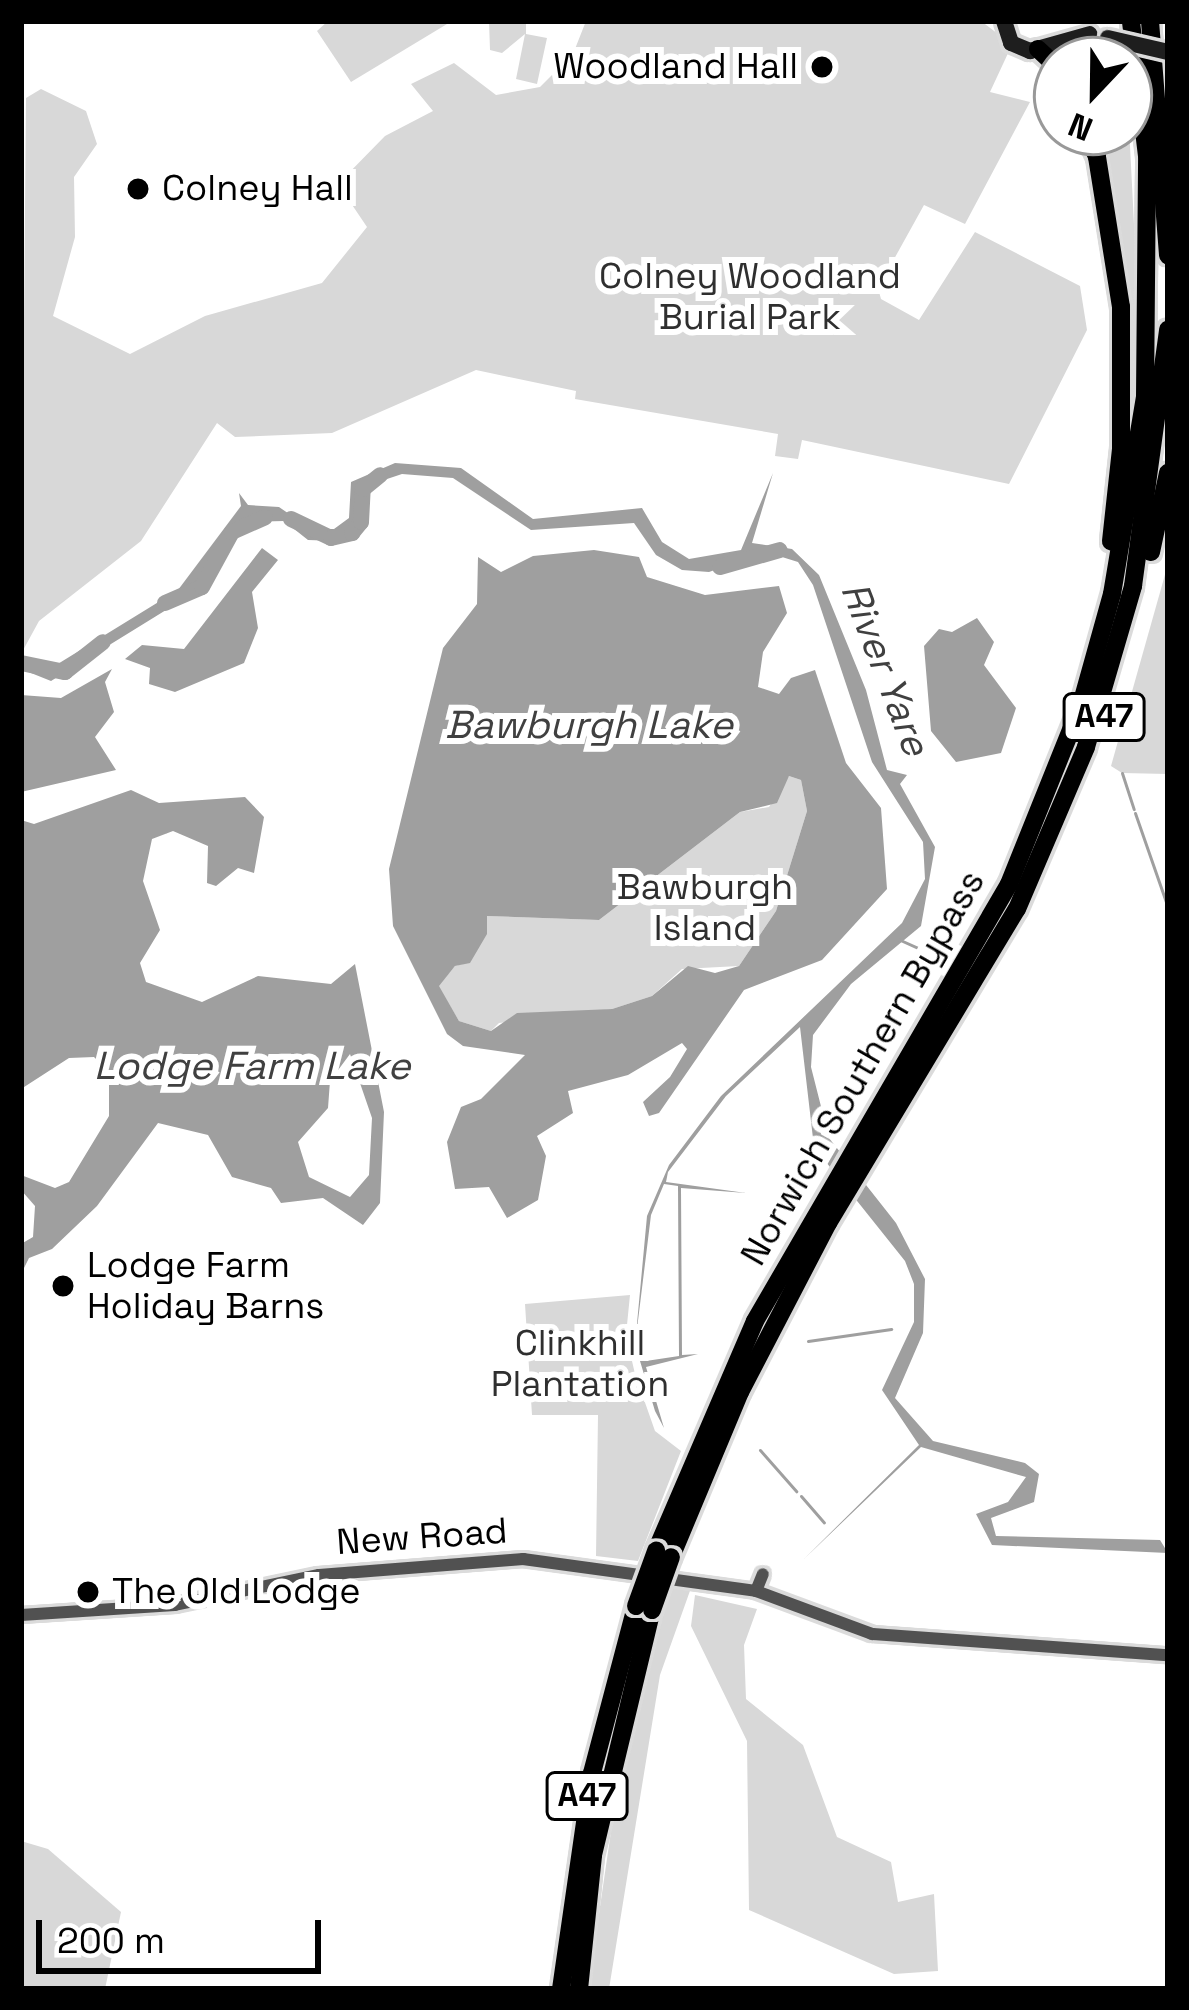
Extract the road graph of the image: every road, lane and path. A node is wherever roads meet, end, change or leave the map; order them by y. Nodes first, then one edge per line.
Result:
1 (1064, 21) edge
2 (1131, 21) edge
3 (1150, 21) edge
4 (1000, 23) edge
5 (1099, 36) edge
6 (1033, 45) edge
7 (1097, 156) edge
8 (1168, 255) edge
9 (1168, 329) edge
10 (1168, 473) edge
11 (1042, 813) junction
12 (1017, 909) junction
13 (867, 1143) junction
14 (763, 1574) dead end
15 (757, 1592) junction
16 (644, 1608) junction
17 (21, 1615) edge
18 (1168, 1655) edge
19 (561, 1989) edge
20 (579, 1989) edge

1 - 5 main road
2 - 11 highway, Norwich Southern Bypass / A47
3 - 8 highway
4 - 6 main road
7 - 11 highway, A47
9 - 12 highway, Norwich Southern Bypass / A47
10 - 12 highway, A47
11 - 13 highway, Norwich Southern Bypass / A47
12 - 13 highway, Norwich Southern Bypass / A47
13 - 16 highway, Norwich Southern Bypass / A47, bridge
14 - 15 street
15 - 17 street, New Road
15 - 18 street, New Road
16 - 19 highway, Norwich Southern Bypass / A47
16 - 20 highway, Norwich Southern Bypass / A47

